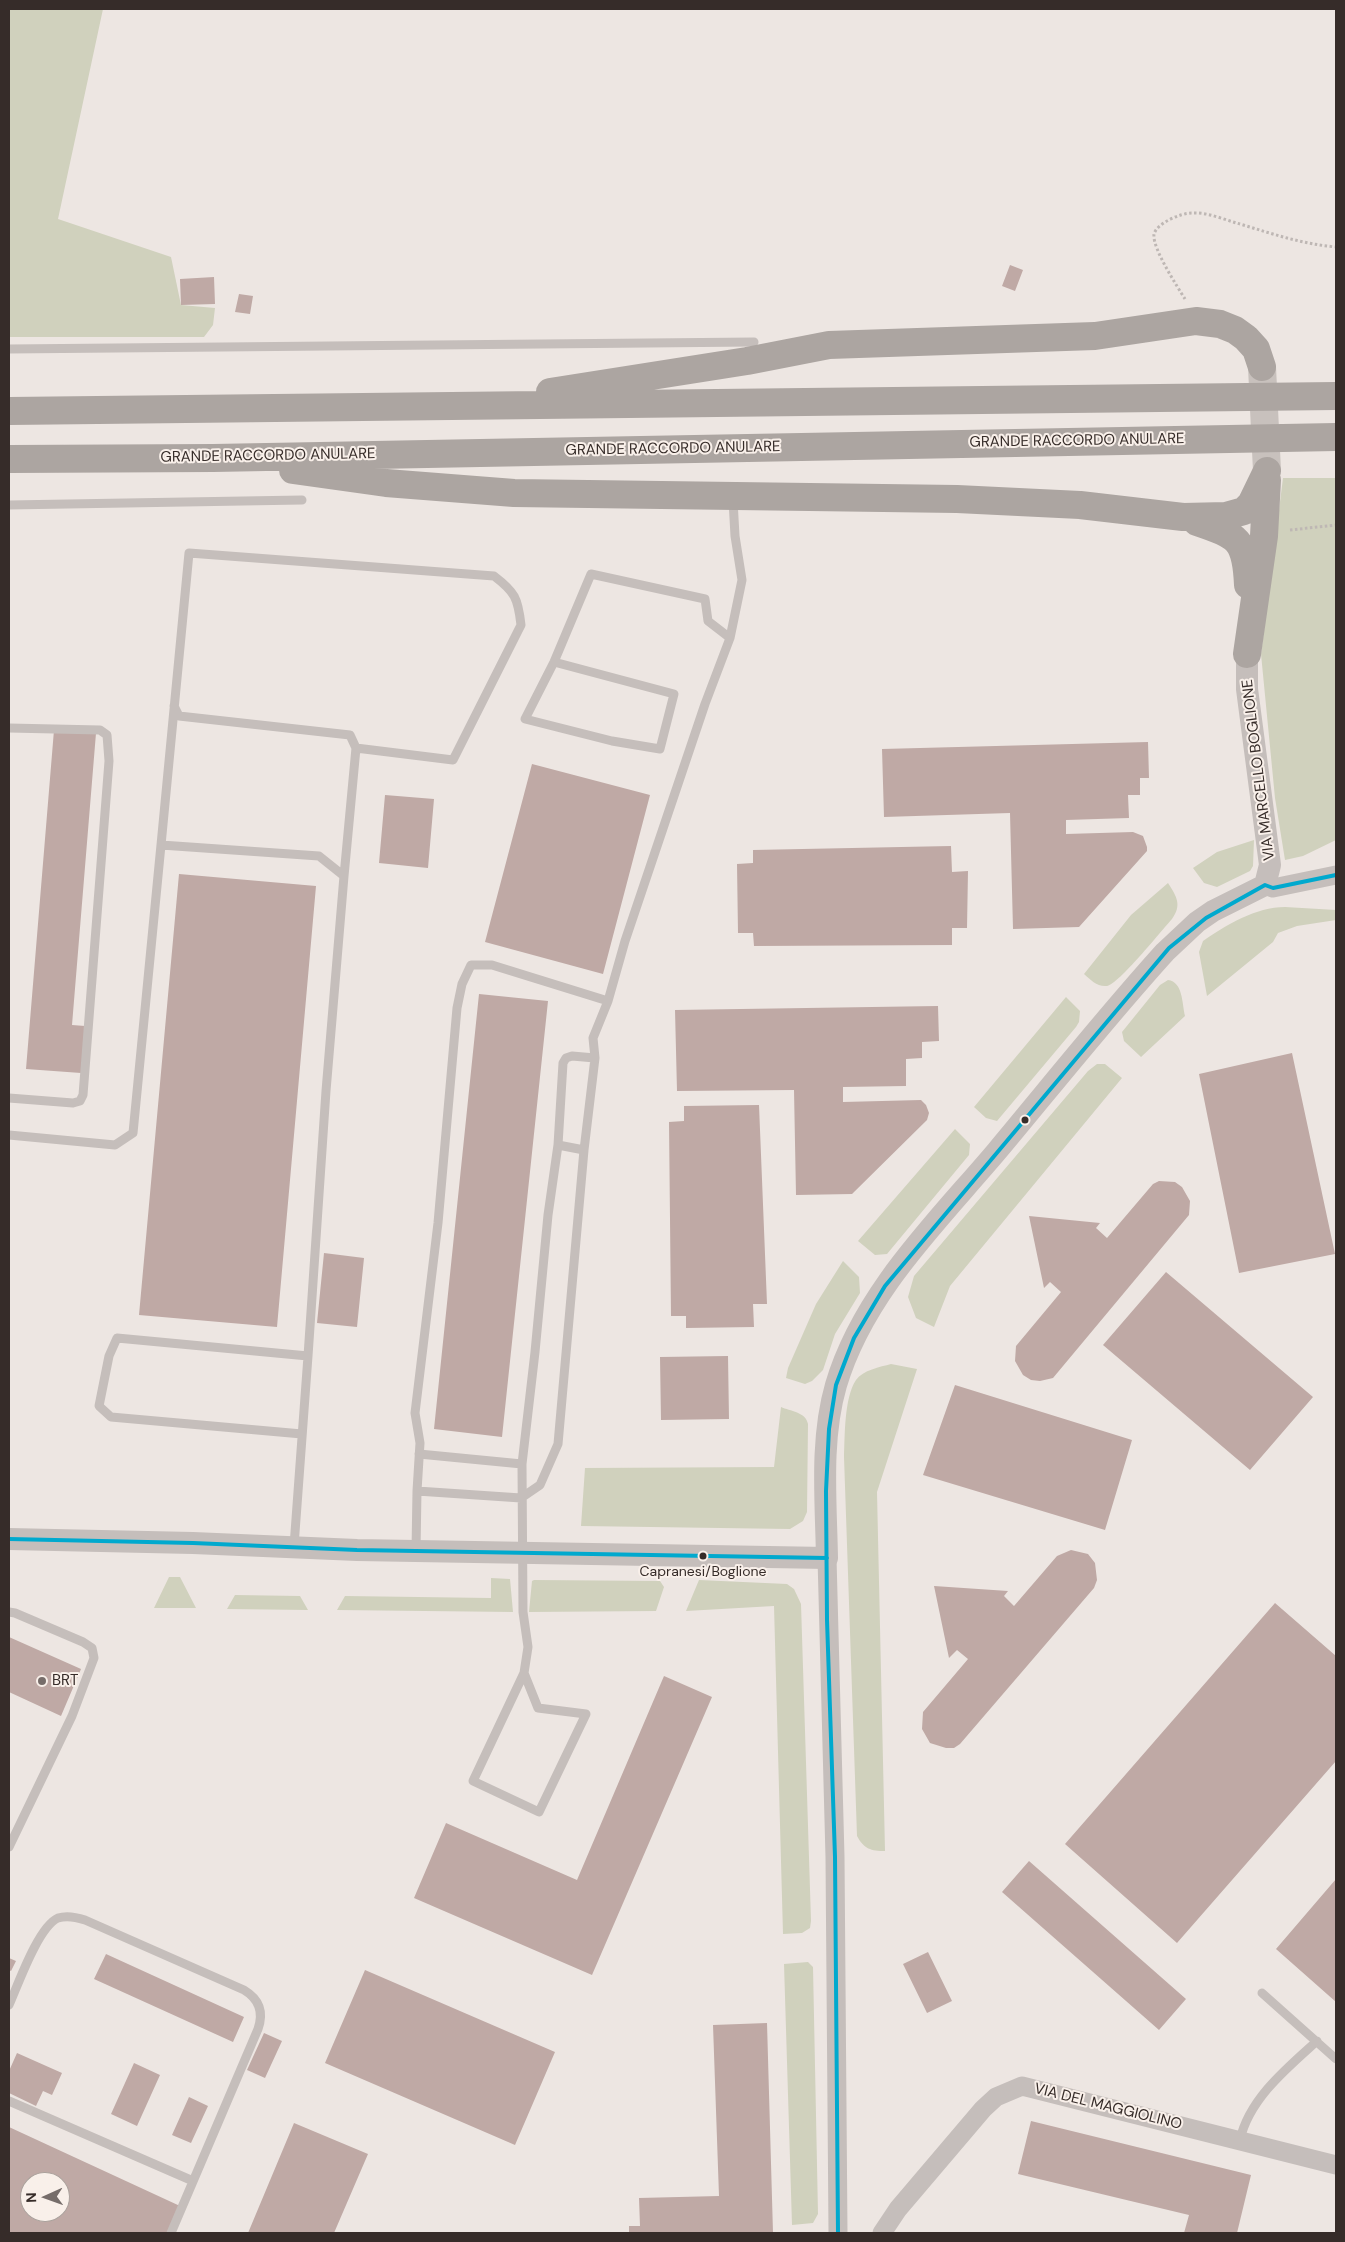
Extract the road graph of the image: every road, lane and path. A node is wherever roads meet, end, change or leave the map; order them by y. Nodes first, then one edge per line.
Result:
1 (1336, 247) edge
2 (1196, 321) junction
3 (754, 342) dead end
4 (9, 349) edge
5 (1262, 367) tunnel mouth
6 (1336, 396) edge
7 (454, 406) junction
8 (9, 411) edge
9 (1336, 437) edge
10 (213, 458) junction
11 (9, 459) edge
12 (733, 496) junction
13 (302, 500) dead end
14 (9, 505) edge
15 (1183, 517) junction
16 (1336, 525) edge
17 (1290, 530) dead end
18 (730, 638) junction
19 (1246, 654) junction
20 (554, 662) junction
21 (174, 706) junction
22 (9, 728) edge
23 (356, 748) junction
24 (161, 845) junction
25 (1336, 875) edge
26 (344, 876) junction
27 (1265, 885) junction
28 (608, 1001) junction
29 (595, 1058) junction
30 (9, 1098) edge
31 (9, 1135) edge
32 (558, 1145) junction
33 (584, 1150) junction
34 (308, 1356) junction
35 (302, 1434) junction
36 (419, 1454) junction
37 (522, 1464) junction
38 (417, 1491) junction
39 (521, 1498) junction
40 (9, 1539) edge
41 (294, 1546) junction
42 (416, 1550) junction
43 (523, 1552) junction
44 (827, 1558) junction
45 (9, 1612) edge
46 (524, 1673) junction
47 (9, 1847) edge
48 (1262, 1993) dead end
49 (9, 2005) edge
50 (1316, 2041) junction
51 (1336, 2058) edge
52 (9, 2101) edge
53 (1240, 2140) junction
54 (1336, 2165) edge
55 (193, 2181) junction
56 (171, 2233) edge
57 (838, 2233) edge
58 (882, 2233) edge

1 - 2 path
2 - 5 highway
2 - 7 highway
3 - 4 lane
6 - 7 highway
7 - 8 highway
9 - 10 highway, GRANDE RACCORDO ANULARE
10 - 11 highway, GRANDE RACCORDO ANULARE
10 - 12 highway
12 - 15 highway
12 - 18 lane
13 - 14 lane
15 - 19 highway
15 - 19 highway
16 - 17 path
18 - 20 lane
18 - 28 lane
19 - 27 street, VIA MARCELLO BOGLIONE
20 - 20 lane
21 - 23 lane
21 - 23 lane
21 - 24 lane
22 - 30 lane
23 - 26 lane
24 - 26 lane
24 - 31 lane
25 - 27 street
26 - 34 lane
27 - 44 street
28 - 29 lane
28 - 36 lane
29 - 32 lane
29 - 33 lane
32 - 33 lane
32 - 37 lane
33 - 39 lane
34 - 35 lane
34 - 35 lane
35 - 41 lane
36 - 37 lane
36 - 38 lane
37 - 39 lane
38 - 39 lane
38 - 42 lane
39 - 43 lane
40 - 41 street
41 - 42 street
42 - 43 street
43 - 44 street
43 - 46 lane
44 - 57 street
45 - 47 lane
46 - 46 lane
48 - 50 lane
49 - 55 lane
50 - 51 lane
50 - 53 lane
52 - 55 lane
53 - 54 street, VIA DEL MAGGIOLINO
53 - 58 street, VIA DEL MAGGIOLINO
55 - 56 lane

